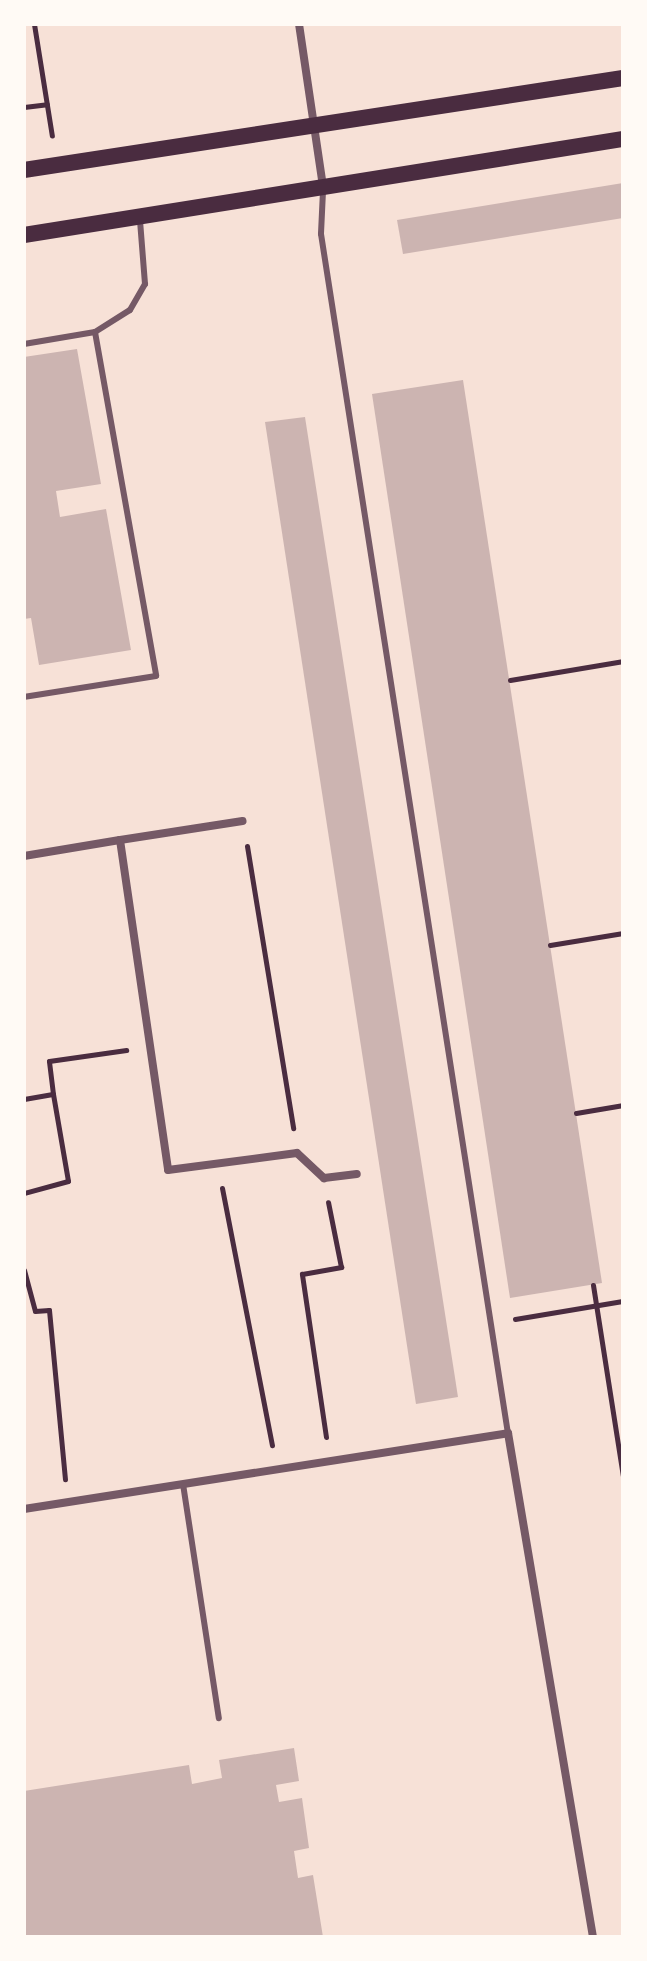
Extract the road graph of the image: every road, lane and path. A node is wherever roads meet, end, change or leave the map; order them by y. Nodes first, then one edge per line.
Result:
1 (34, 24) edge
2 (299, 24) edge
3 (623, 78) edge
4 (47, 104) junction
5 (24, 107) edge
6 (315, 126) junction
7 (623, 139) edge
8 (57, 165) junction
9 (24, 170) edge
10 (323, 187) junction
11 (140, 216) junction
12 (24, 235) edge
13 (95, 332) junction
14 (24, 344) edge
15 (623, 661) edge
16 (510, 680) dead end
17 (24, 697) edge
18 (243, 821) joint
19 (120, 840) junction
20 (24, 856) edge
21 (623, 933) edge
22 (550, 945) dead end
23 (150, 1046) junction
24 (53, 1094) junction
25 (24, 1099) edge
26 (623, 1105) edge
27 (576, 1113) dead end
28 (297, 1153) junction
29 (218, 1163) junction
30 (357, 1174) dead end
31 (324, 1178) junction
32 (24, 1193) edge
33 (24, 1270) edge
34 (593, 1285) dead end
35 (623, 1301) edge
36 (597, 1305) junction
37 (491, 1323) junction
38 (508, 1433) junction
39 (330, 1461) junction
40 (278, 1469) junction
41 (623, 1476) edge
42 (183, 1484) junction
43 (70, 1502) junction
44 (24, 1509) edge
45 (219, 1718) dead end
46 (593, 1937) edge

1 - 4 path
2 - 6 street
3 - 6 main road
4 - 5 path
4 - 8 path
6 - 8 main road
6 - 10 street
7 - 10 main road
8 - 9 main road
10 - 11 main road
10 - 37 lane
11 - 12 main road
11 - 13 lane
13 - 14 lane
13 - 17 lane
15 - 16 path
18 - 19 street
18 - 28 path
19 - 20 street
19 - 23 street
21 - 22 path
23 - 24 path
23 - 29 street
24 - 25 path
24 - 32 path
26 - 27 path
28 - 29 street
28 - 31 street
29 - 40 path
30 - 31 street
31 - 39 path
33 - 43 path
34 - 36 path
35 - 36 path
36 - 37 path
36 - 41 path
37 - 38 lane
38 - 39 street
38 - 46 street
39 - 40 street
40 - 42 street
42 - 43 street
42 - 45 lane
43 - 44 street

